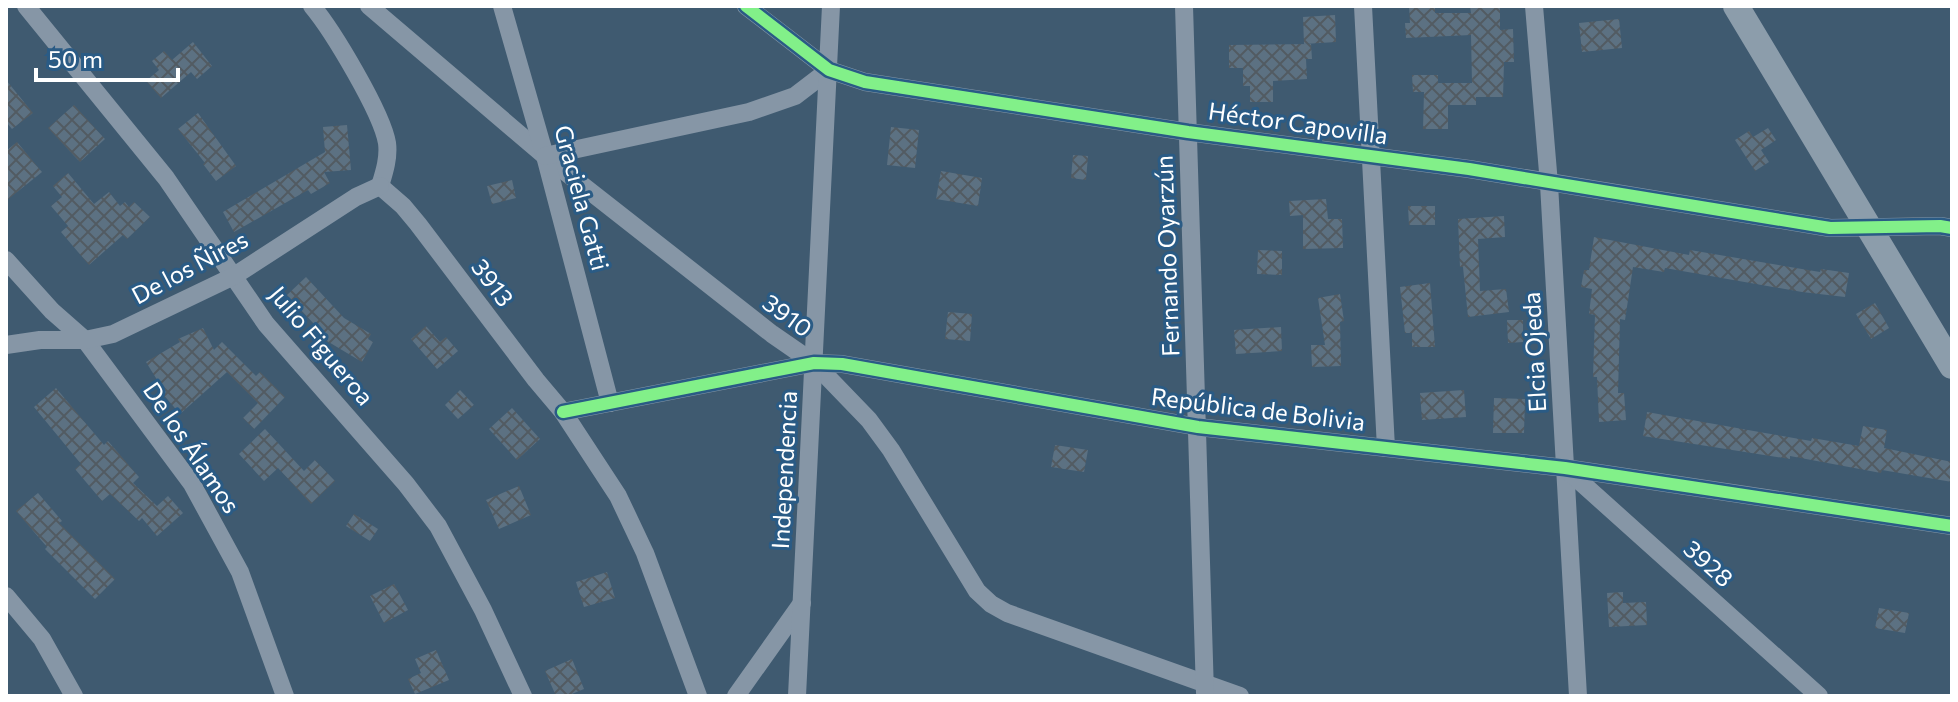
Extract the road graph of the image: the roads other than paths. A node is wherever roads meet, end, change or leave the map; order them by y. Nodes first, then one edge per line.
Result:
1 (26, 6) edge
2 (369, 6) edge
3 (502, 6) edge
4 (746, 6) edge
5 (831, 6) edge
6 (1184, 6) edge
7 (1363, 6) edge
8 (1534, 6) edge
9 (1736, 6) edge
10 (320, 9) edge
11 (829, 70) junction
12 (1188, 132) junction
13 (545, 156) junction
14 (1371, 156) junction
15 (1549, 184) junction
16 (380, 186) junction
17 (1867, 228) junction
18 (1952, 228) edge
19 (6, 260) edge
20 (234, 276) junction
21 (85, 340) junction
22 (6, 345) edge
23 (814, 363) junction
24 (1952, 366) edge
25 (610, 403) junction
26 (563, 412) junction
27 (1198, 427) junction
28 (1386, 448) junction
29 (1565, 468) junction
30 (1952, 526) edge
31 (6, 596) edge
32 (802, 603) junction
33 (1205, 689) edge
34 (74, 696) edge
35 (285, 696) edge
36 (523, 696) edge
37 (698, 696) edge
38 (736, 696) edge
39 (797, 696) edge
40 (1240, 696) edge
41 (1578, 696) edge
42 (1819, 696) edge

1 - 20 street, Julio Figueroa
2 - 13 street, 3910
3 - 13 street, Graciela Gatti
4 - 11 street, Héctor Capovilla
5 - 11 street, Independencia
6 - 12 street, Fernando Oyarzún
7 - 14 street
8 - 15 street, Elcia Ojeda
9 - 17 street
10 - 16 street
11 - 12 street, Héctor Capovilla
11 - 13 street
11 - 23 street, Independencia
12 - 14 street, Héctor Capovilla
12 - 27 street, Fernando Oyarzún
13 - 23 street, 3910
13 - 25 street, Graciela Gatti
14 - 15 street, Héctor Capovilla
14 - 28 street
15 - 17 street, Héctor Capovilla
15 - 29 street, Elcia Ojeda
16 - 20 street, De los Ñires
16 - 26 street, 3913
17 - 18 street, Héctor Capovilla
17 - 24 street
19 - 21 street, De los Álamos
20 - 21 street, De los Ñires
20 - 36 street, Julio Figueroa
21 - 22 street, De los Ñires
21 - 35 street, De los Álamos
23 - 25 street, República de Bolivia
23 - 27 street, República de Bolivia
23 - 32 street, Independencia
23 - 33 street, 3910
25 - 26 street, República de Bolivia
26 - 37 street
27 - 28 street, República de Bolivia
27 - 33 street, Fernando Oyarzún
28 - 29 street, República de Bolivia
29 - 30 street, República de Bolivia
29 - 41 street, Elcia Ojeda
29 - 42 street, 3928
31 - 34 street
32 - 38 street
32 - 39 street, Independencia
33 - 40 street, 3910

